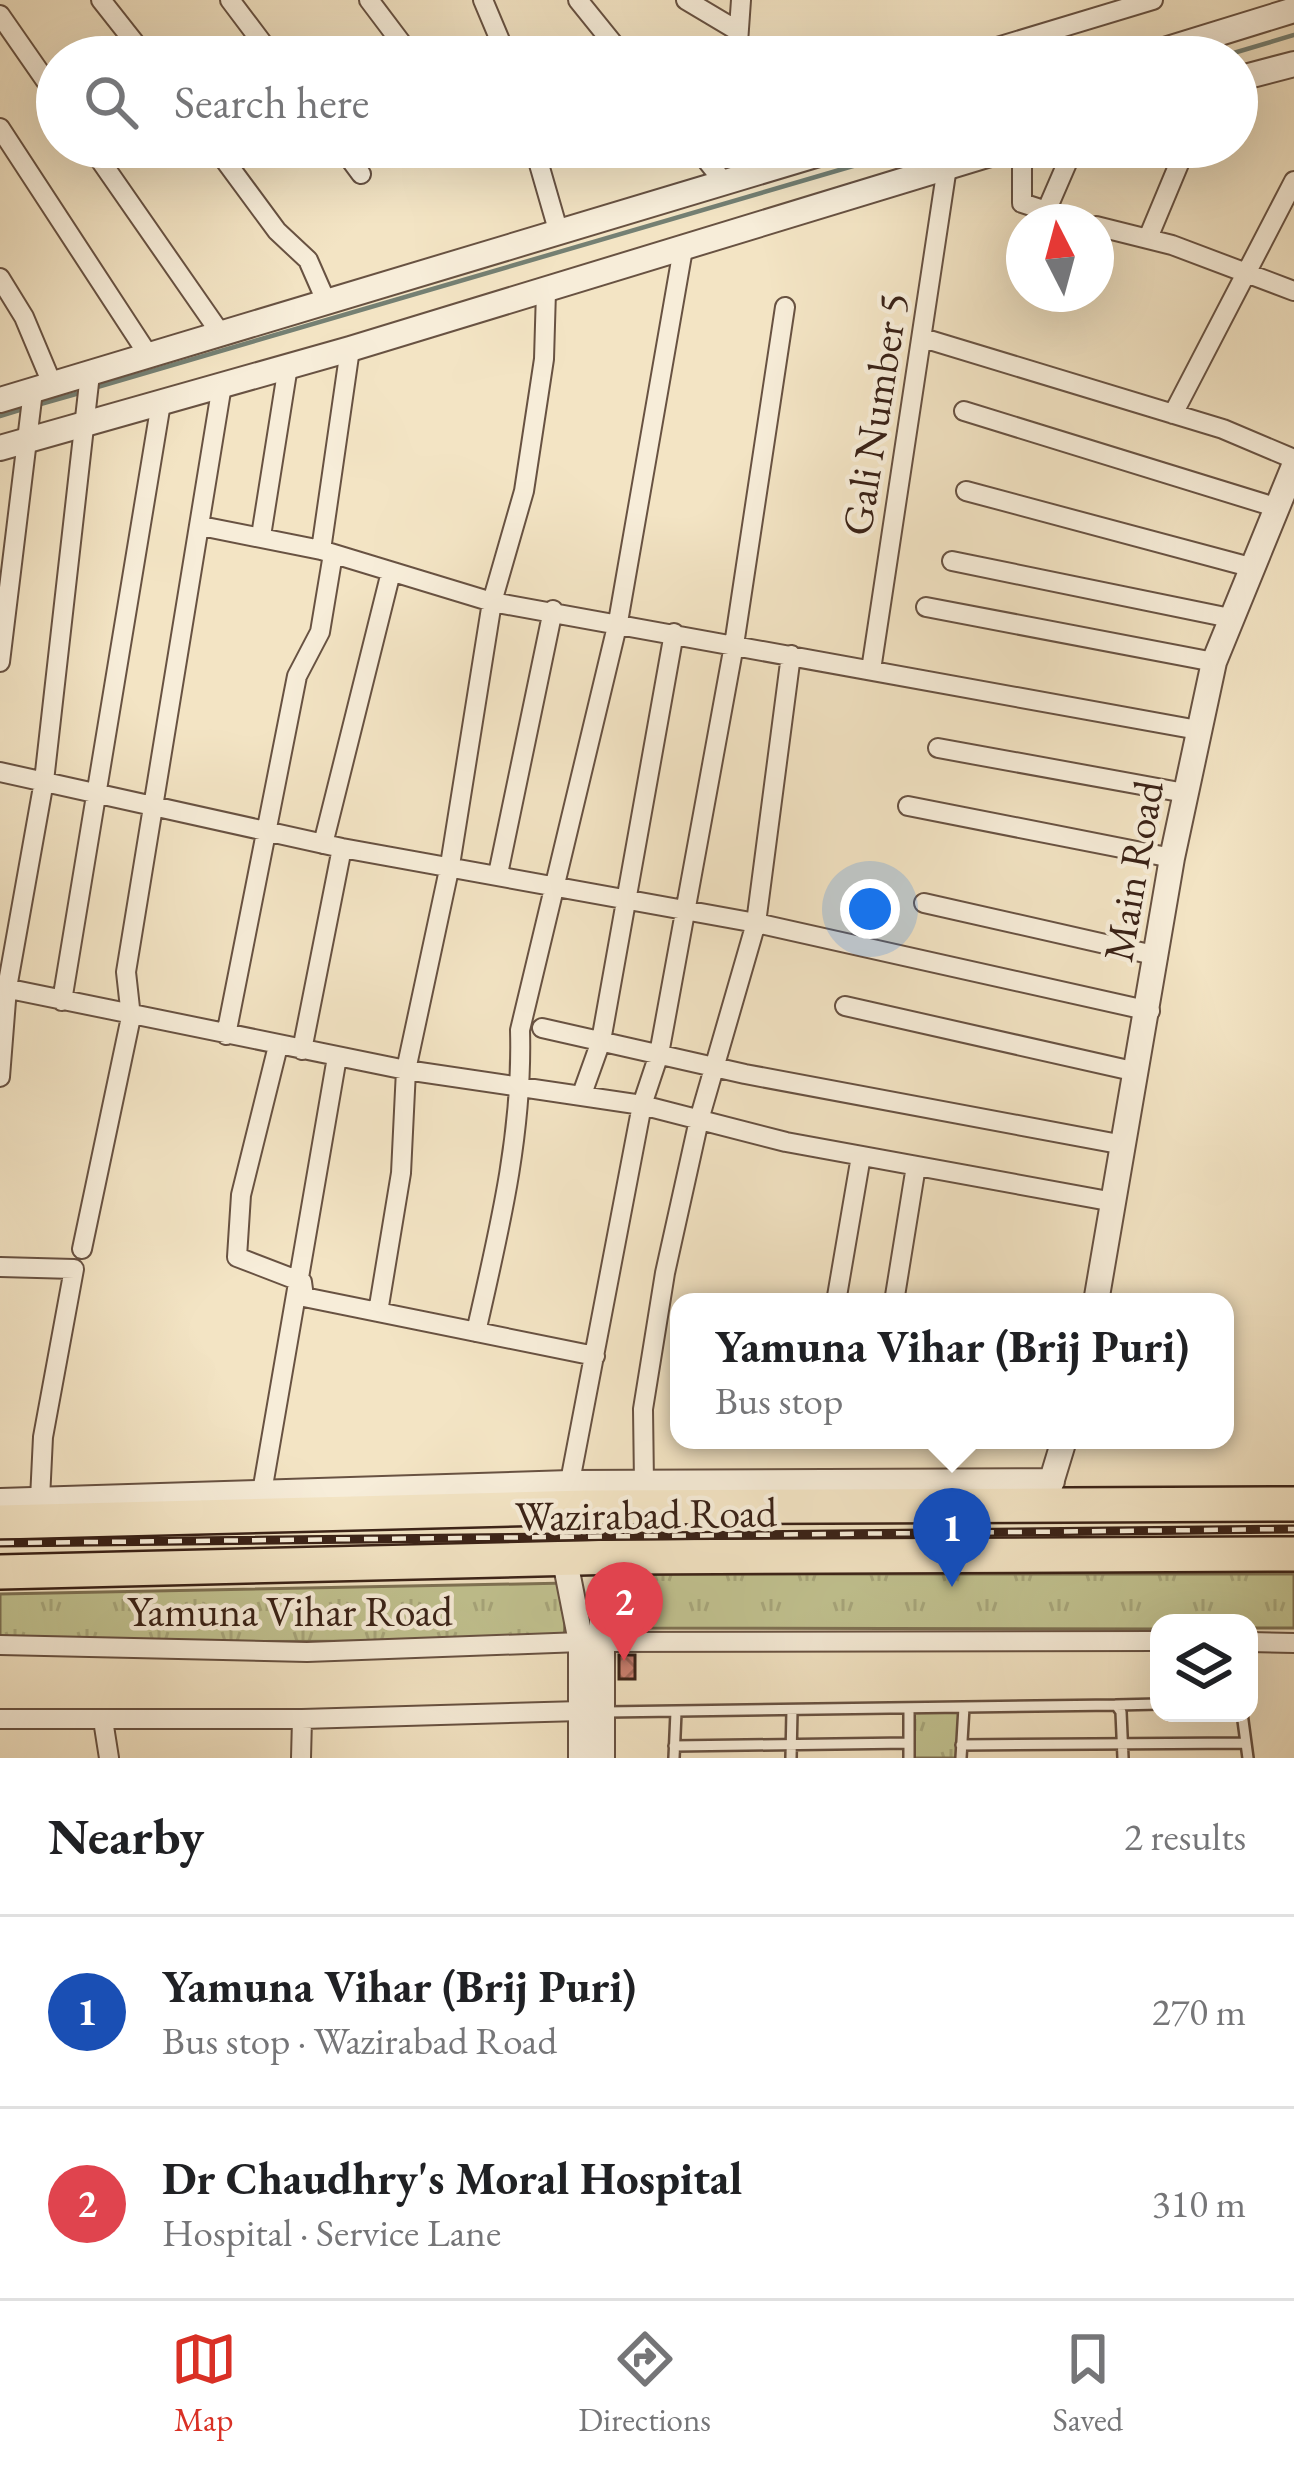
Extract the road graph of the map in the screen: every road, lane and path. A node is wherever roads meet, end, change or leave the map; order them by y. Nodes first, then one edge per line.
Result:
1 (101, 0) edge
2 (230, 0) edge
3 (369, 0) edge
4 (483, 0) edge
5 (578, 0) edge
6 (686, 0) edge
7 (741, 0) edge
8 (1153, 0) edge
9 (1294, 10) edge
10 (0, 15) edge
11 (738, 31) junction
12 (129, 36) edge
13 (257, 36) edge
14 (396, 36) edge
15 (498, 36) edge
16 (607, 36) edge
17 (738, 36) edge
18 (1034, 36) edge
19 (1210, 36) edge
20 (1294, 64) edge
21 (36, 67) edge
22 (1258, 73) edge
23 (0, 128) edge
24 (106, 168) edge
25 (231, 168) edge
26 (357, 168) edge
27 (541, 168) edge
28 (713, 168) edge
29 (738, 168) edge
30 (944, 168) edge
31 (947, 168) edge
32 (1019, 168) edge
33 (1065, 168) edge
34 (1177, 168) edge
35 (361, 174) dead end
36 (723, 181) junction
37 (1294, 182) edge
38 (1024, 204) edge
39 (1049, 204) edge
40 (557, 230) junction
41 (1114, 230) edge
42 (1148, 238) junction
43 (683, 249) junction
44 (1246, 274) junction
45 (0, 278) edge
46 (546, 291) junction
47 (1294, 291) edge
48 (326, 301) junction
49 (785, 307) dead end
50 (220, 334) junction
51 (923, 338) junction
52 (350, 350) junction
53 (149, 356) junction
54 (287, 366) junction
55 (90, 374) junction
56 (222, 386) junction
57 (43, 388) junction
58 (0, 400) edge
59 (161, 403) junction
60 (964, 411) dead end
61 (1173, 414) junction
62 (85, 424) junction
63 (27, 440) junction
64 (0, 448) edge
65 (1294, 462) edge
66 (966, 491) dead end
67 (1275, 507) junction
68 (201, 526) junction
69 (261, 536) junction
70 (327, 552) junction
71 (952, 561) dead end
72 (1250, 567) junction
73 (391, 572) junction
74 (492, 602) junction
75 (926, 607) dead end
76 (553, 610) junction
77 (1230, 618) junction
78 (618, 622) junction
79 (674, 633) junction
80 (734, 645) junction
81 (791, 655) junction
82 (0, 662) edge
83 (1214, 662) junction
84 (871, 670) junction
85 (1198, 730) junction
86 (938, 748) dead end
87 (0, 772) edge
88 (44, 781) junction
89 (1185, 793) junction
90 (97, 794) junction
91 (908, 806) dead end
92 (157, 810) junction
93 (268, 833) junction
94 (333, 846) junction
95 (1172, 858) junction
96 (450, 865) junction
97 (498, 874) junction
98 (556, 885) junction
99 (626, 899) junction
100 (924, 903) dead end
101 (686, 910) junction
102 (756, 923) junction
103 (1158, 956) junction
104 (4, 988) edge
105 (62, 1001) junction
106 (845, 1006) dead end
107 (1150, 1011) junction
108 (131, 1017) junction
109 (542, 1028) dead end
110 (226, 1035) junction
111 (601, 1041) junction
112 (278, 1046) junction
113 (302, 1050) junction
114 (658, 1054) junction
115 (337, 1057) junction
116 (717, 1068) junction
117 (406, 1070) junction
118 (1137, 1072) junction
119 (0, 1078) edge
120 (521, 1086) junction
121 (582, 1094) junction
122 (642, 1105) junction
123 (699, 1120) junction
124 (1124, 1145) junction
125 (861, 1156) junction
126 (916, 1166) junction
127 (1114, 1202) junction
128 (82, 1249) dead end
129 (0, 1267) edge
130 (302, 1282) junction
131 (838, 1293) edge
132 (895, 1293) edge
133 (1098, 1293) edge
134 (378, 1312) junction
135 (476, 1332) junction
136 (595, 1356) junction
137 (1061, 1449) edge
138 (644, 1483) junction
139 (262, 1492) junction
140 (1048, 1493) junction
141 (568, 1496) junction
142 (0, 1501) edge
143 (1294, 1504) edge
144 (40, 1509) junction
145 (0, 1522) edge
146 (1294, 1554) edge
147 (619, 1557) junction
148 (565, 1561) junction
149 (40, 1570) junction
150 (0, 1573) edge
151 (1150, 1641) edge
152 (1258, 1642) edge
153 (590, 1643) junction
154 (1294, 1643) edge
155 (0, 1645) edge
156 (1150, 1704) edge
157 (1116, 1705) junction
158 (964, 1707) junction
159 (909, 1708) junction
160 (792, 1710) junction
161 (591, 1712) junction
162 (676, 1712) junction
163 (0, 1719) edge
164 (302, 1719) junction
165 (103, 1720) junction
166 (1243, 1722) edge
167 (1123, 1743) junction
168 (1246, 1743) junction
169 (909, 1744) junction
170 (961, 1744) junction
171 (791, 1745) junction
172 (674, 1752) edge
173 (110, 1758) edge
174 (301, 1758) edge
175 (581, 1758) edge
176 (602, 1758) edge
177 (791, 1758) edge
178 (909, 1758) edge
179 (961, 1758) edge
180 (1123, 1758) edge
181 (1248, 1758) edge

1 - 12 street
2 - 13 street
3 - 14 street
4 - 15 street
5 - 16 street
6 - 11 street
7 - 11 street
8 - 18 street
9 - 19 street
10 - 21 street
11 - 17 street
20 - 22 street
23 - 53 street
24 - 50 street
25 - 48 street
26 - 35 street
27 - 40 street
28 - 36 street
29 - 36 street
30 - 43 street
31 - 51 street, Gali Number 5
32 - 38 street
33 - 39 street
34 - 42 street
36 - 40 street
37 - 44 street
40 - 48 street
41 - 42 street
42 - 44 street
43 - 46 street
43 - 78 street
44 - 47 street
44 - 61 street
45 - 57 street
46 - 52 street
46 - 74 street
48 - 50 street
49 - 80 street
50 - 53 street
51 - 61 street
51 - 84 street, Gali Number 5
52 - 54 street
52 - 70 street
53 - 55 street
54 - 56 street
54 - 69 street
55 - 57 street
55 - 62 street
56 - 59 street
56 - 68 street
57 - 58 street
57 - 63 street
59 - 62 street
59 - 90 street
60 - 67 street
61 - 65 street
62 - 63 street
62 - 88 street
63 - 64 street
63 - 82 street
65 - 67 street, Main Road
66 - 72 street
67 - 72 street, Main Road
68 - 69 street
68 - 92 street
69 - 70 street
70 - 73 street
70 - 93 street
71 - 77 street
72 - 77 street, Main Road
73 - 74 street
73 - 94 street
74 - 76 street
74 - 96 street
75 - 83 street
76 - 78 street
76 - 97 street
77 - 83 street, Main Road
78 - 79 street
78 - 98 street
79 - 80 street
79 - 99 street
80 - 81 street
80 - 101 street
81 - 84 street
81 - 102 street
83 - 85 street, Main Road
84 - 85 street
85 - 89 street, Main Road
86 - 89 street
87 - 88 street
88 - 90 street
88 - 104 street
89 - 95 street, Main Road
90 - 92 street
90 - 105 street
91 - 95 street
92 - 93 street
92 - 108 street
93 - 94 street
93 - 110 street
94 - 96 street
94 - 113 street
95 - 103 street, Main Road
96 - 97 street
96 - 117 street
97 - 98 street
98 - 99 street
98 - 120 street
99 - 101 street
99 - 111 street
100 - 103 street
101 - 102 street
101 - 114 street
102 - 107 street
102 - 116 street
103 - 107 street, Main Road
104 - 105 street
104 - 119 street
105 - 108 street
106 - 118 street
107 - 118 street, Main Road
108 - 110 street
108 - 128 street
109 - 111 street
110 - 112 street
111 - 114 street
111 - 121 street
112 - 113 street
112 - 130 street
113 - 115 street
114 - 116 street
114 - 122 street
115 - 117 street
115 - 130 street
116 - 123 street
116 - 124 street
117 - 120 street
117 - 134 street
118 - 124 street, Main Road
120 - 121 street
120 - 135 street
121 - 122 street
122 - 123 street
122 - 136 street
123 - 125 street
123 - 138 street
124 - 127 street, Main Road
125 - 126 street
125 - 131 street
126 - 127 street
126 - 132 street
127 - 133 street, Main Road
129 - 144 street
130 - 134 street
130 - 139 street
134 - 135 street
135 - 136 street
136 - 141 street
137 - 140 street
138 - 140 street
138 - 141 street
139 - 141 street
139 - 144 street
140 - 141 highway, Wazirabad Road
140 - 143 highway, Wazirabad Road
141 - 144 highway, Wazirabad Road
142 - 144 street
144 - 145 highway, Wazirabad Road
144 - 149 highway
146 - 147 highway, Wazirabad Road
147 - 148 highway, Wazirabad Road
147 - 153 street
148 - 149 highway, Wazirabad Road
148 - 153 street
149 - 150 highway, Wazirabad Road
151 - 153 street, Yamuna Vihar Road
152 - 154 street
153 - 155 street, Yamuna Vihar Road
153 - 161 street
156 - 157 lane
157 - 158 lane
157 - 167 lane
158 - 159 lane
158 - 170 lane
159 - 160 lane
159 - 169 lane
160 - 162 lane
160 - 171 lane
161 - 162 lane
161 - 164 street
161 - 175 street
161 - 176 street
162 - 172 lane
163 - 165 street
164 - 165 street
164 - 174 street
165 - 173 street
166 - 168 lane
167 - 168 lane
167 - 170 lane
167 - 180 lane
168 - 181 lane
169 - 171 lane
169 - 178 lane
170 - 179 lane
171 - 172 lane
171 - 177 lane

